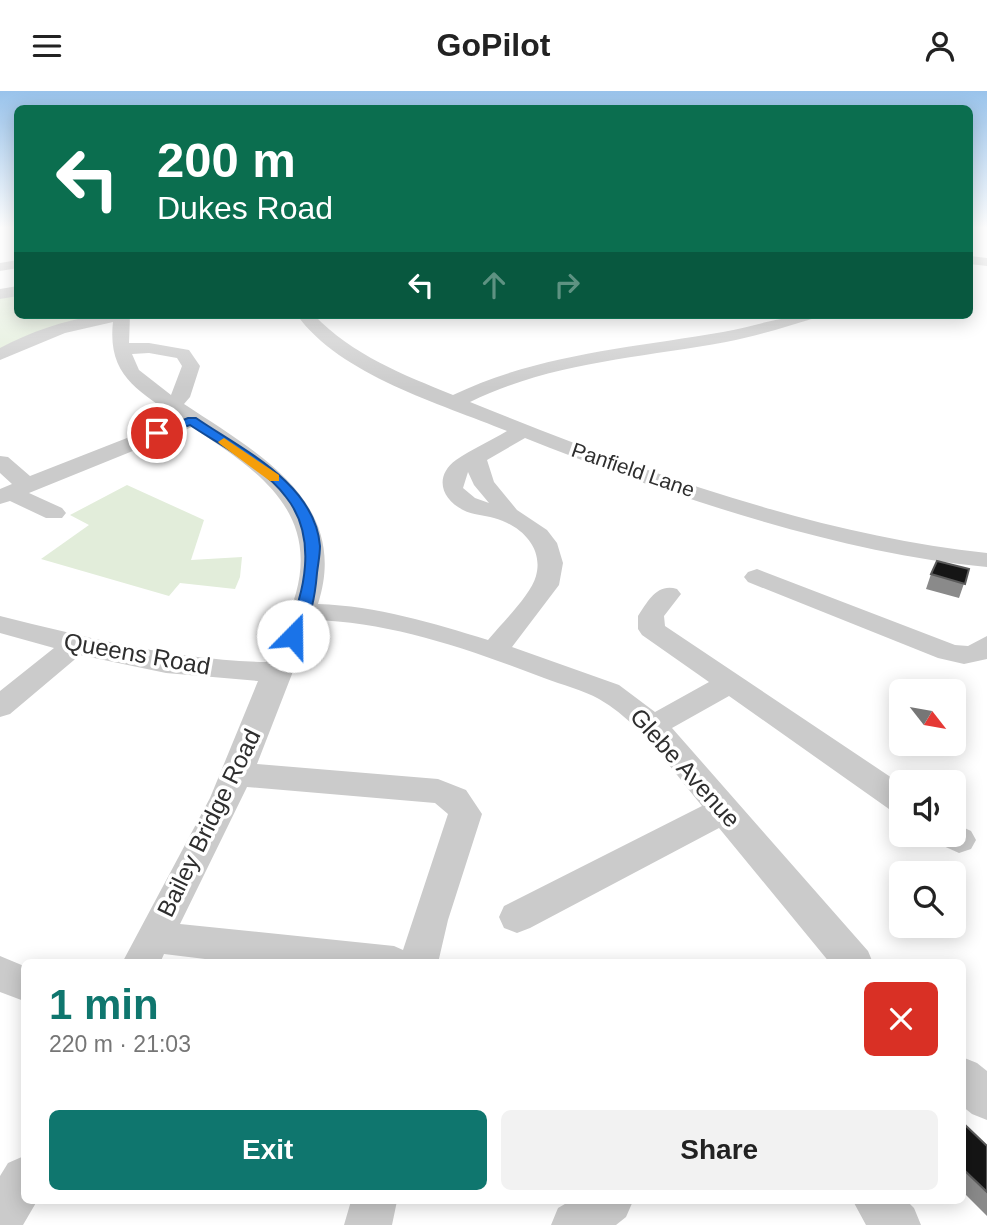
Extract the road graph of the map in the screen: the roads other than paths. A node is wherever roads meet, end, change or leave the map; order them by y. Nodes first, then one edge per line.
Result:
1 (106, 319) edge
2 (122, 319) edge
3 (309, 319) edge
4 (796, 319) edge
5 (682, 327) dead end
6 (704, 338) junction
7 (120, 349) junction
8 (0, 355) edge
9 (454, 402) junction
10 (171, 406) junction
11 (192, 421) junction
12 (522, 431) junction
13 (0, 462) edge
14 (12, 491) edge
15 (54, 513) dead end
16 (987, 560) edge
17 (757, 577) dead end
18 (668, 594) dead end
19 (304, 612) junction
20 (0, 624) edge
21 (987, 645) edge
22 (74, 646) junction
23 (494, 650) junction
24 (276, 673) junction
25 (730, 684) junction
26 (0, 707) edge
27 (653, 726) junction
28 (237, 774) junction
29 (889, 792) edge
30 (724, 810) junction
31 (517, 917) dead end
32 (148, 950) edge
33 (318, 959) edge
34 (420, 959) edge
35 (851, 959) edge
36 (0, 973) edge
37 (21, 983) edge
38 (21, 1184) edge
39 (373, 1204) edge
40 (606, 1204) edge
41 (879, 1204) edge
42 (0, 1220) edge
43 (368, 1225) edge
44 (575, 1225) edge
45 (897, 1225) edge

1 - 8 street
2 - 7 street
3 - 9 street, Panfield Lane
4 - 6 street
5 - 6 street
6 - 9 street
7 - 10 street, Bailey Bridge Road
7 - 10 street
9 - 12 street, Panfield Lane
10 - 11 street, Bailey Bridge Road
11 - 14 street
11 - 19 street, Bailey Bridge Road
12 - 16 street, Panfield Lane
12 - 23 street
13 - 14 street
14 - 15 street
17 - 21 street
18 - 25 street
19 - 23 street, Glebe Avenue
19 - 24 street, Bailey Bridge Road
20 - 22 street, Queens Road
22 - 24 street, Queens Road
22 - 26 street
23 - 27 street, Glebe Avenue
24 - 28 street, Bailey Bridge Road
25 - 27 street
25 - 29 street
27 - 30 street, Glebe Avenue
28 - 32 street, Bailey Bridge Road
28 - 34 street
30 - 31 street
30 - 35 street, Glebe Avenue
32 - 33 street
36 - 37 street
38 - 42 street
39 - 43 street
40 - 44 street
41 - 45 street

